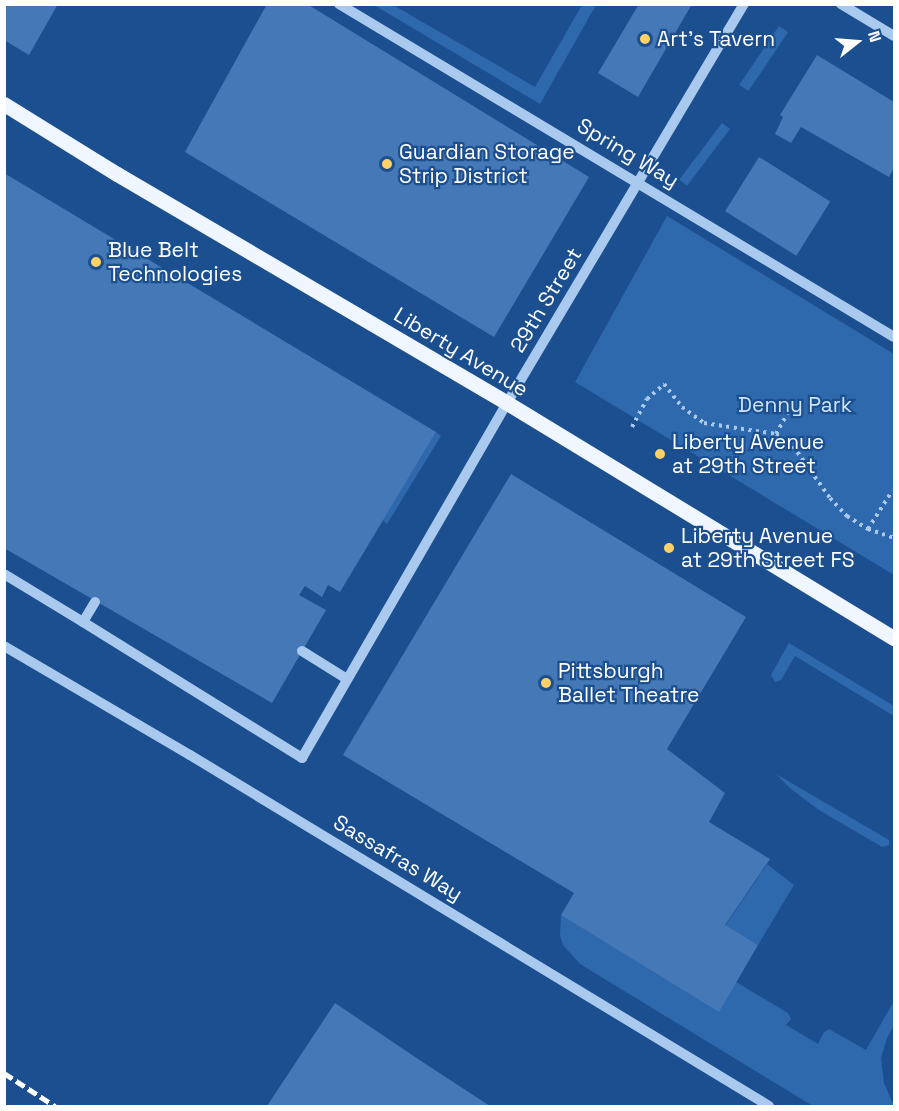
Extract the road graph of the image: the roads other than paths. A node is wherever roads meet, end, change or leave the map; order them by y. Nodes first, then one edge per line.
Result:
1 (339, 4) edge
2 (744, 4) edge
3 (841, 4) edge
4 (894, 36) edge
5 (4, 104) edge
6 (639, 182) junction
7 (894, 337) edge
8 (507, 404) junction
9 (4, 574) edge
10 (95, 602) dead end
11 (83, 622) junction
12 (894, 638) edge
13 (4, 646) edge
14 (302, 651) dead end
15 (347, 679) junction
16 (769, 1107) edge

1 - 6 street, Spring Way
2 - 6 street, 29th Street
3 - 4 street
5 - 8 main road, Liberty Avenue
6 - 7 street, Spring Way
6 - 8 street, 29th Street
8 - 12 main road, Liberty Avenue
8 - 15 street, 29th Street
9 - 11 street
10 - 11 street
11 - 15 street, 29th Street
13 - 16 street, Sassafras Way
14 - 15 street

